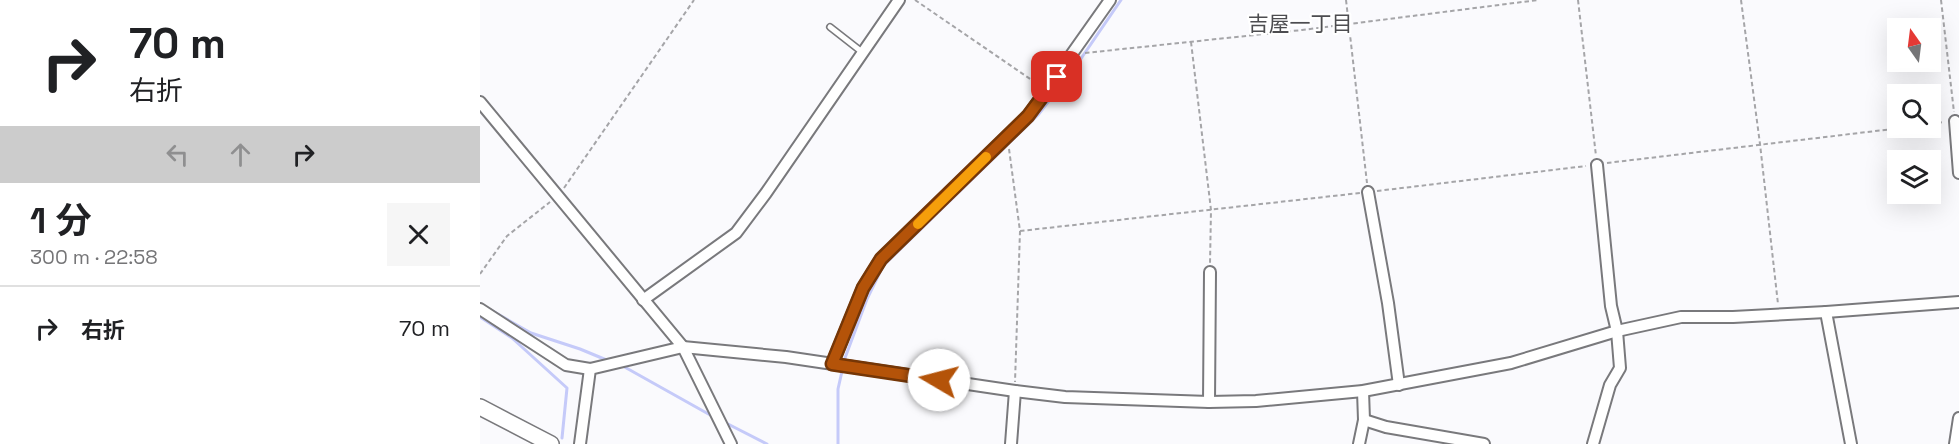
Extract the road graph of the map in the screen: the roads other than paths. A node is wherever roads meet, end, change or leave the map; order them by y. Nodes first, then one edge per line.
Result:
1 (899, 0) edge
2 (1110, 0) edge
3 (830, 27) dead end
4 (862, 53) junction
5 (480, 102) edge
6 (1954, 121) road end
7 (1597, 165) road end
8 (1959, 173) edge
9 (1368, 192) road end
10 (1210, 272) road end
11 (643, 300) junction
12 (1959, 302) edge
13 (480, 309) edge
14 (1826, 312) junction
15 (1617, 331) junction
16 (683, 347) junction
17 (832, 364) junction
18 (590, 369) junction
19 (1399, 385) junction
20 (1015, 391) junction
21 (1363, 391) junction
22 (1209, 402) junction
23 (480, 407) edge
24 (1959, 418) edge
25 (1364, 420) junction
26 (551, 444) edge
27 (580, 444) edge
28 (731, 444) edge
29 (1011, 444) edge
30 (1359, 444) edge
31 (1484, 444) edge
32 (1593, 444) edge
33 (1851, 444) edge
34 (1955, 444) edge

1 - 4 street
2 - 17 street
3 - 4 lane
4 - 11 street
5 - 11 street
6 - 8 street
7 - 15 street
9 - 19 street
10 - 22 street
11 - 16 street
12 - 14 street
13 - 18 street
14 - 15 street
14 - 33 street
15 - 19 street
15 - 32 street
16 - 17 street
16 - 18 street
16 - 28 street
17 - 20 street
18 - 27 street
19 - 21 street
20 - 22 street
20 - 29 street
21 - 22 street
21 - 25 street
23 - 26 main road
24 - 34 street
25 - 30 street
25 - 31 street

